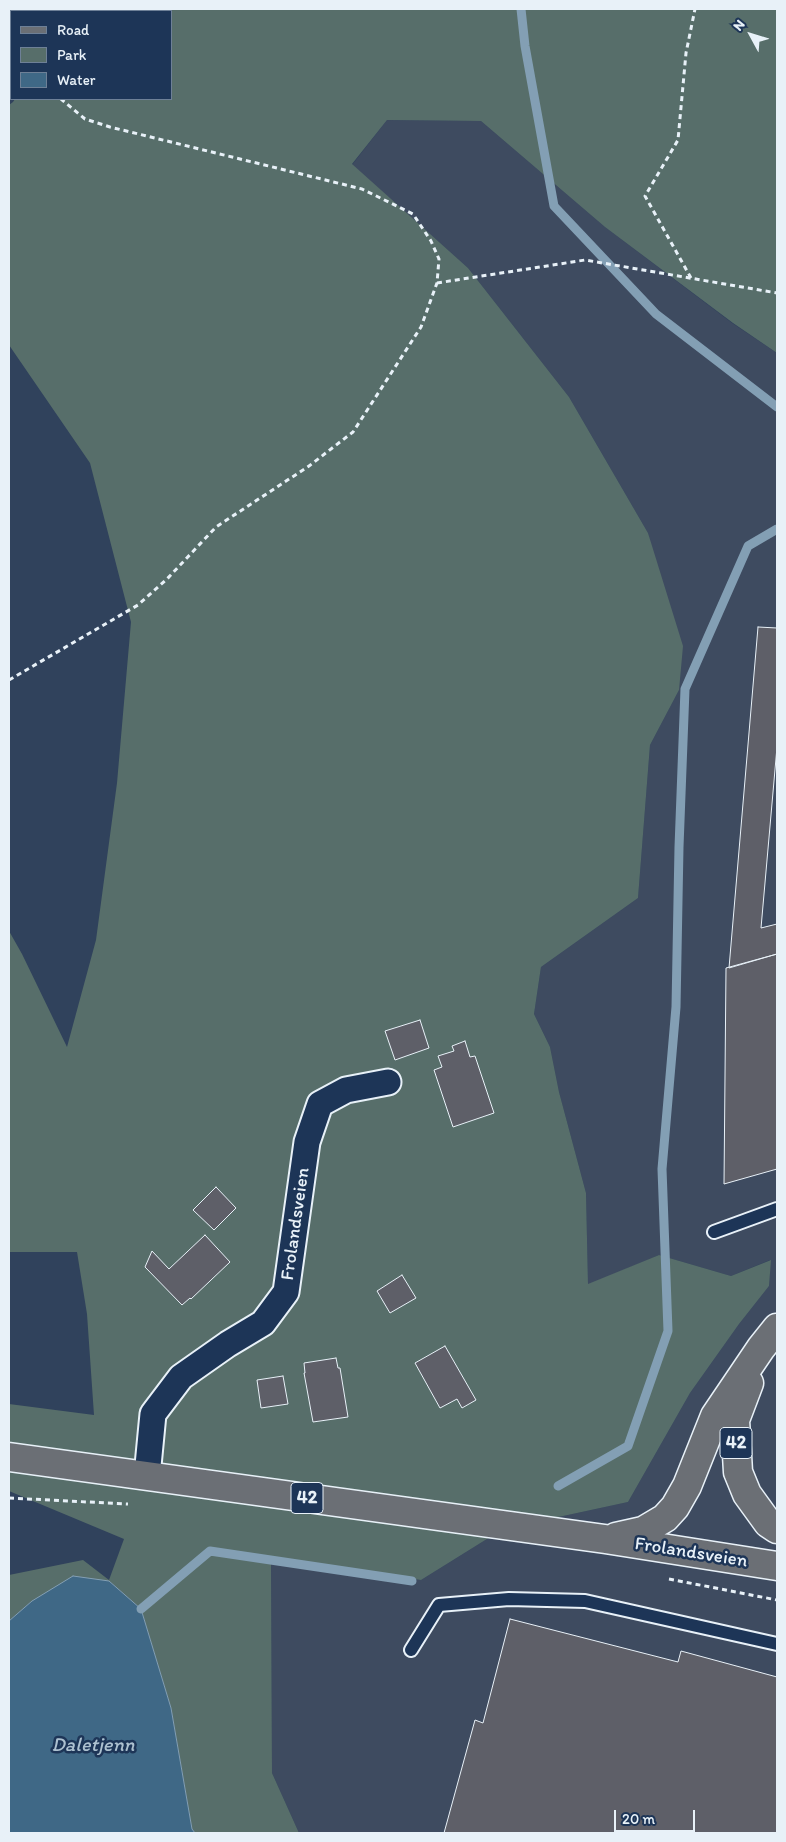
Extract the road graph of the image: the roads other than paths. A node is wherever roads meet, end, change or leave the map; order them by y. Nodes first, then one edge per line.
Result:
1 (388, 1082) dead end
2 (777, 1209) edge
3 (714, 1232) dead end
4 (769, 1338) edge
5 (9, 1457) edge
6 (147, 1476) junction
7 (777, 1529) edge
8 (605, 1539) junction
9 (777, 1566) edge
10 (777, 1644) edge
11 (411, 1650) dead end

1 - 6 street, Frolandsveien
2 - 3 lane
4 - 7 main road, Frolandsveien / 42
4 - 8 main road, Frolandsveien / 42
5 - 6 main road, Frolandsveien / 42
6 - 8 main road, Frolandsveien / 42
8 - 9 main road, Frolandsveien / 42
10 - 11 lane

